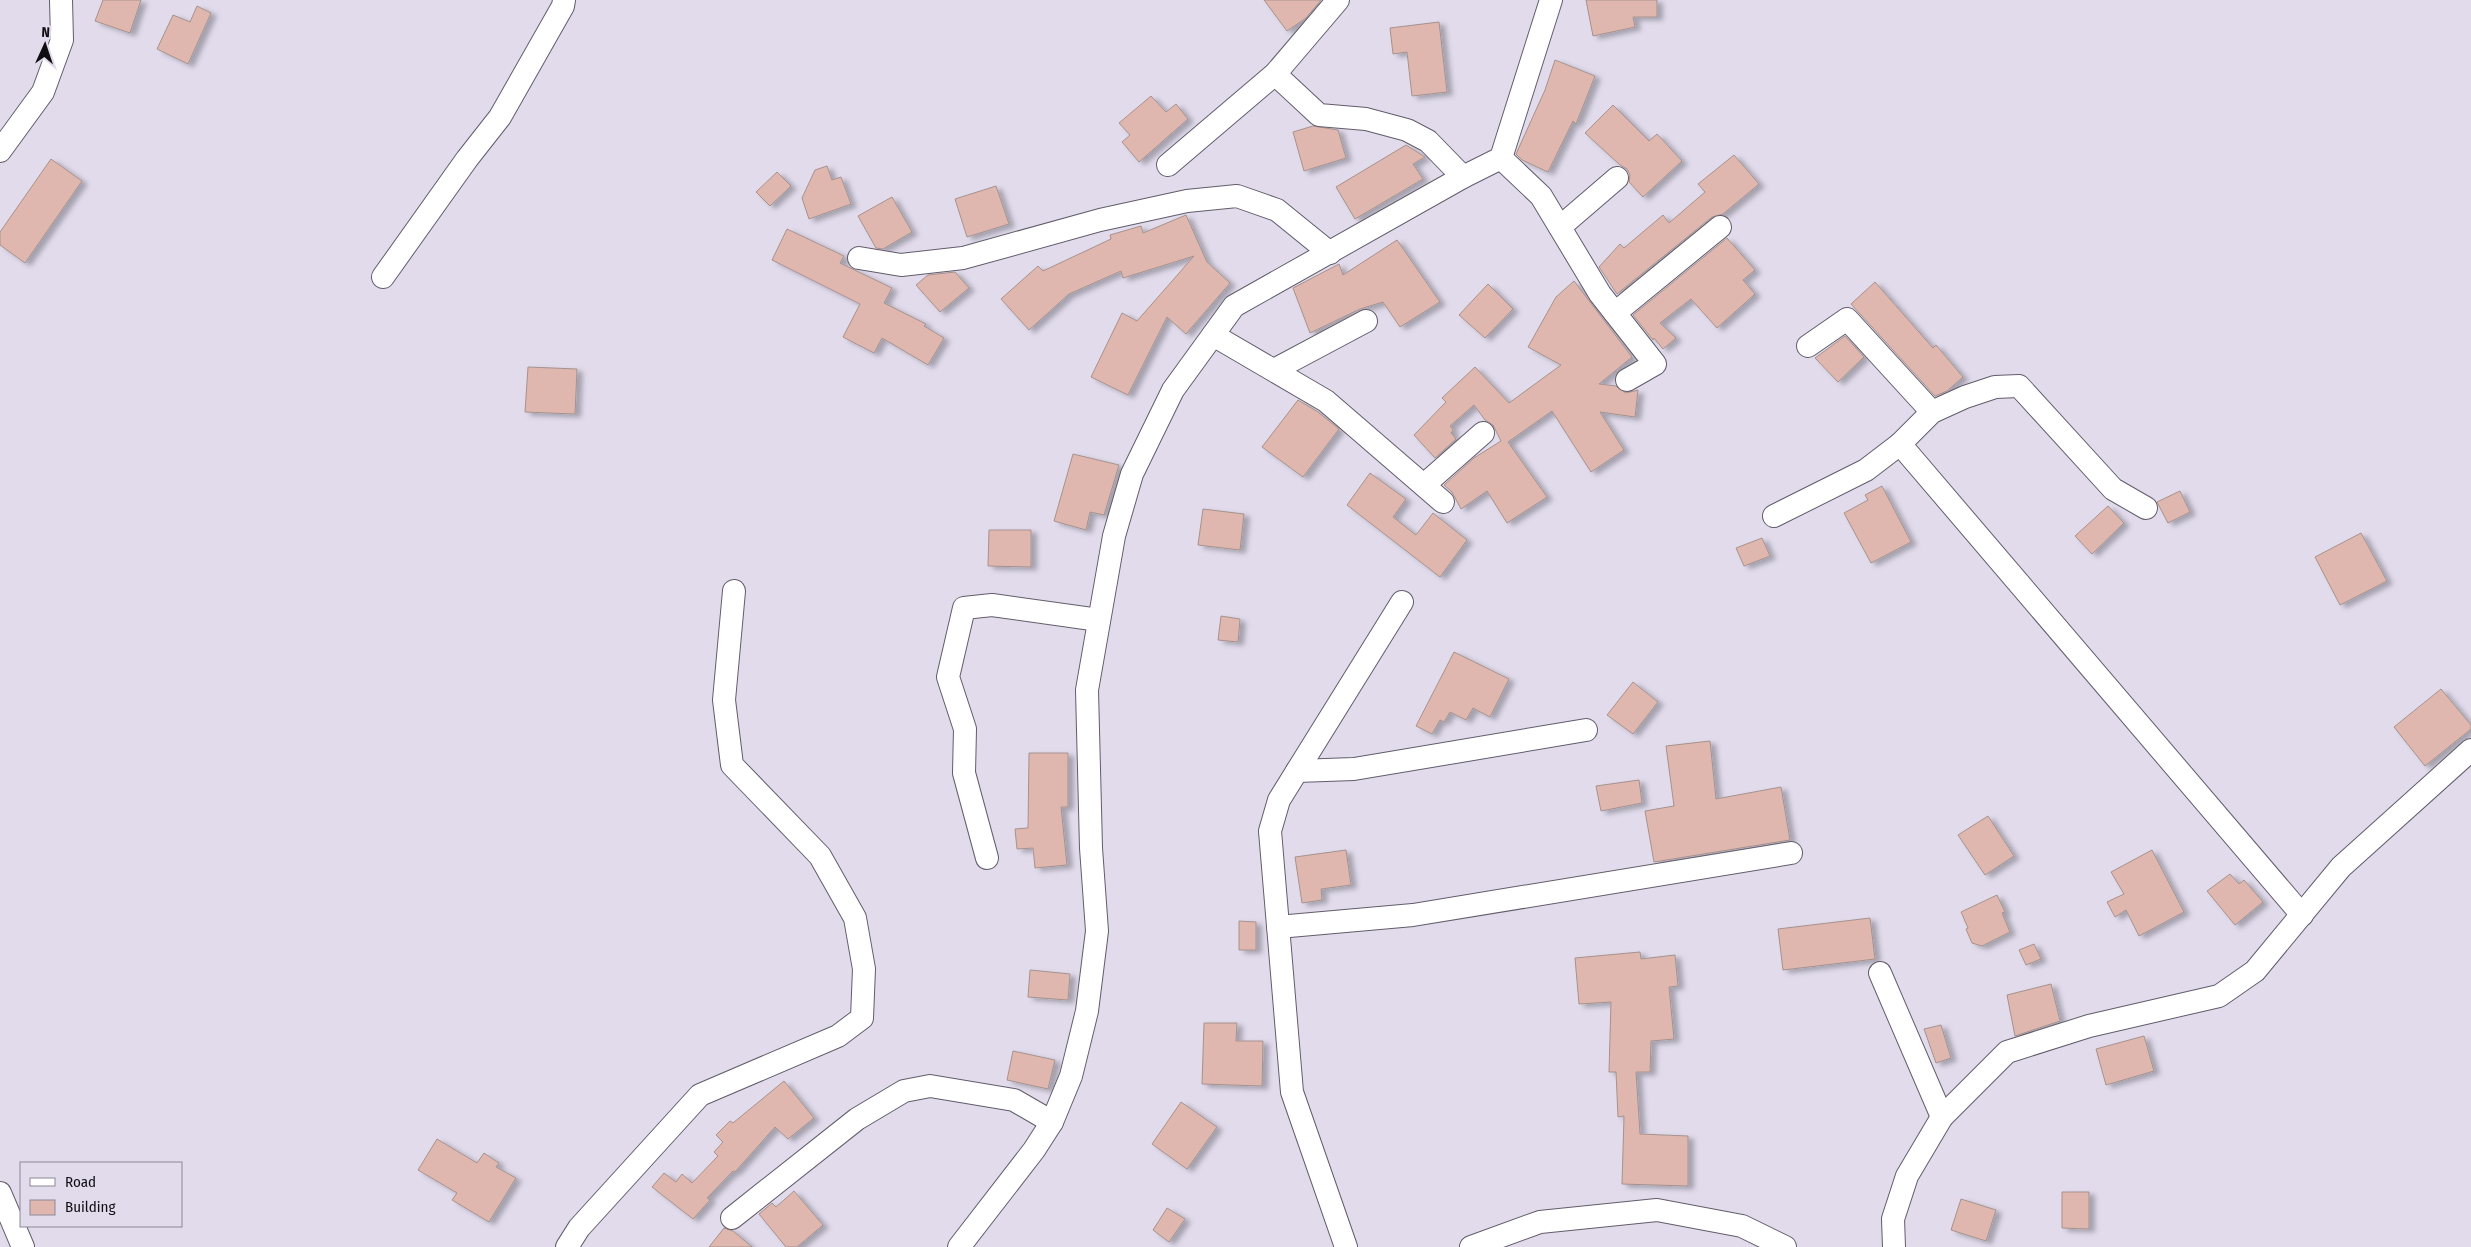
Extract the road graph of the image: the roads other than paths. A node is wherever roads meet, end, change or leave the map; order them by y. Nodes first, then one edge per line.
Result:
1 (61, 0) edge
2 (564, 0) edge
3 (1338, 0) edge
4 (1551, 0) edge
5 (1274, 74) junction
6 (0, 151) edge
7 (1501, 158) junction
8 (1168, 165) dead end
9 (1463, 177) junction
10 (1617, 178) dead end
11 (1560, 227) junction
12 (1720, 227) dead end
13 (1330, 253) junction
14 (859, 258) dead end
15 (383, 277) dead end
16 (1615, 313) junction
17 (1366, 321) dead end
18 (1213, 335) junction
19 (1808, 346) dead end
20 (1274, 370) junction
21 (1627, 380) dead end
22 (1932, 412) junction
23 (1482, 433) dead end
24 (1900, 444) junction
25 (1424, 485) junction
26 (1443, 502) dead end
27 (2146, 508) dead end
28 (1774, 516) dead end
29 (734, 591) dead end
30 (1402, 602) dead end
31 (1099, 620) junction
32 (1586, 730) dead end
33 (2471, 750) edge
34 (1297, 771) junction
35 (1791, 853) dead end
36 (987, 858) dead end
37 (2302, 915) junction
38 (1278, 927) junction
39 (1880, 973) dead end
40 (1942, 1117) junction
41 (1052, 1122) junction
42 (0, 1193) edge
43 (732, 1218) dead end
44 (1740, 1237) edge
45 (1512, 1240) edge
46 (23, 1247) edge
47 (566, 1247) edge
48 (959, 1247) edge
49 (1346, 1247) edge
50 (1471, 1247) edge
51 (1785, 1247) edge
52 (1894, 1247) edge

1 - 6 street
2 - 15 street
3 - 5 street
4 - 7 street
5 - 8 street
5 - 9 street
7 - 9 street
7 - 11 street
9 - 13 street
10 - 11 street
11 - 16 street
12 - 16 street
13 - 14 street
13 - 18 street
16 - 21 street
17 - 20 street
18 - 20 street
18 - 31 street
19 - 22 street
20 - 25 street
22 - 24 street
22 - 27 street
23 - 25 street
24 - 28 street
24 - 37 street
25 - 26 street
29 - 47 street
30 - 34 street
31 - 36 street
31 - 41 street
32 - 34 street
33 - 37 street
34 - 38 street
35 - 38 street
37 - 40 street
38 - 49 street
39 - 40 street
40 - 52 street
41 - 43 street
41 - 48 street
42 - 46 street
44 - 45 street
44 - 51 street
45 - 50 street

